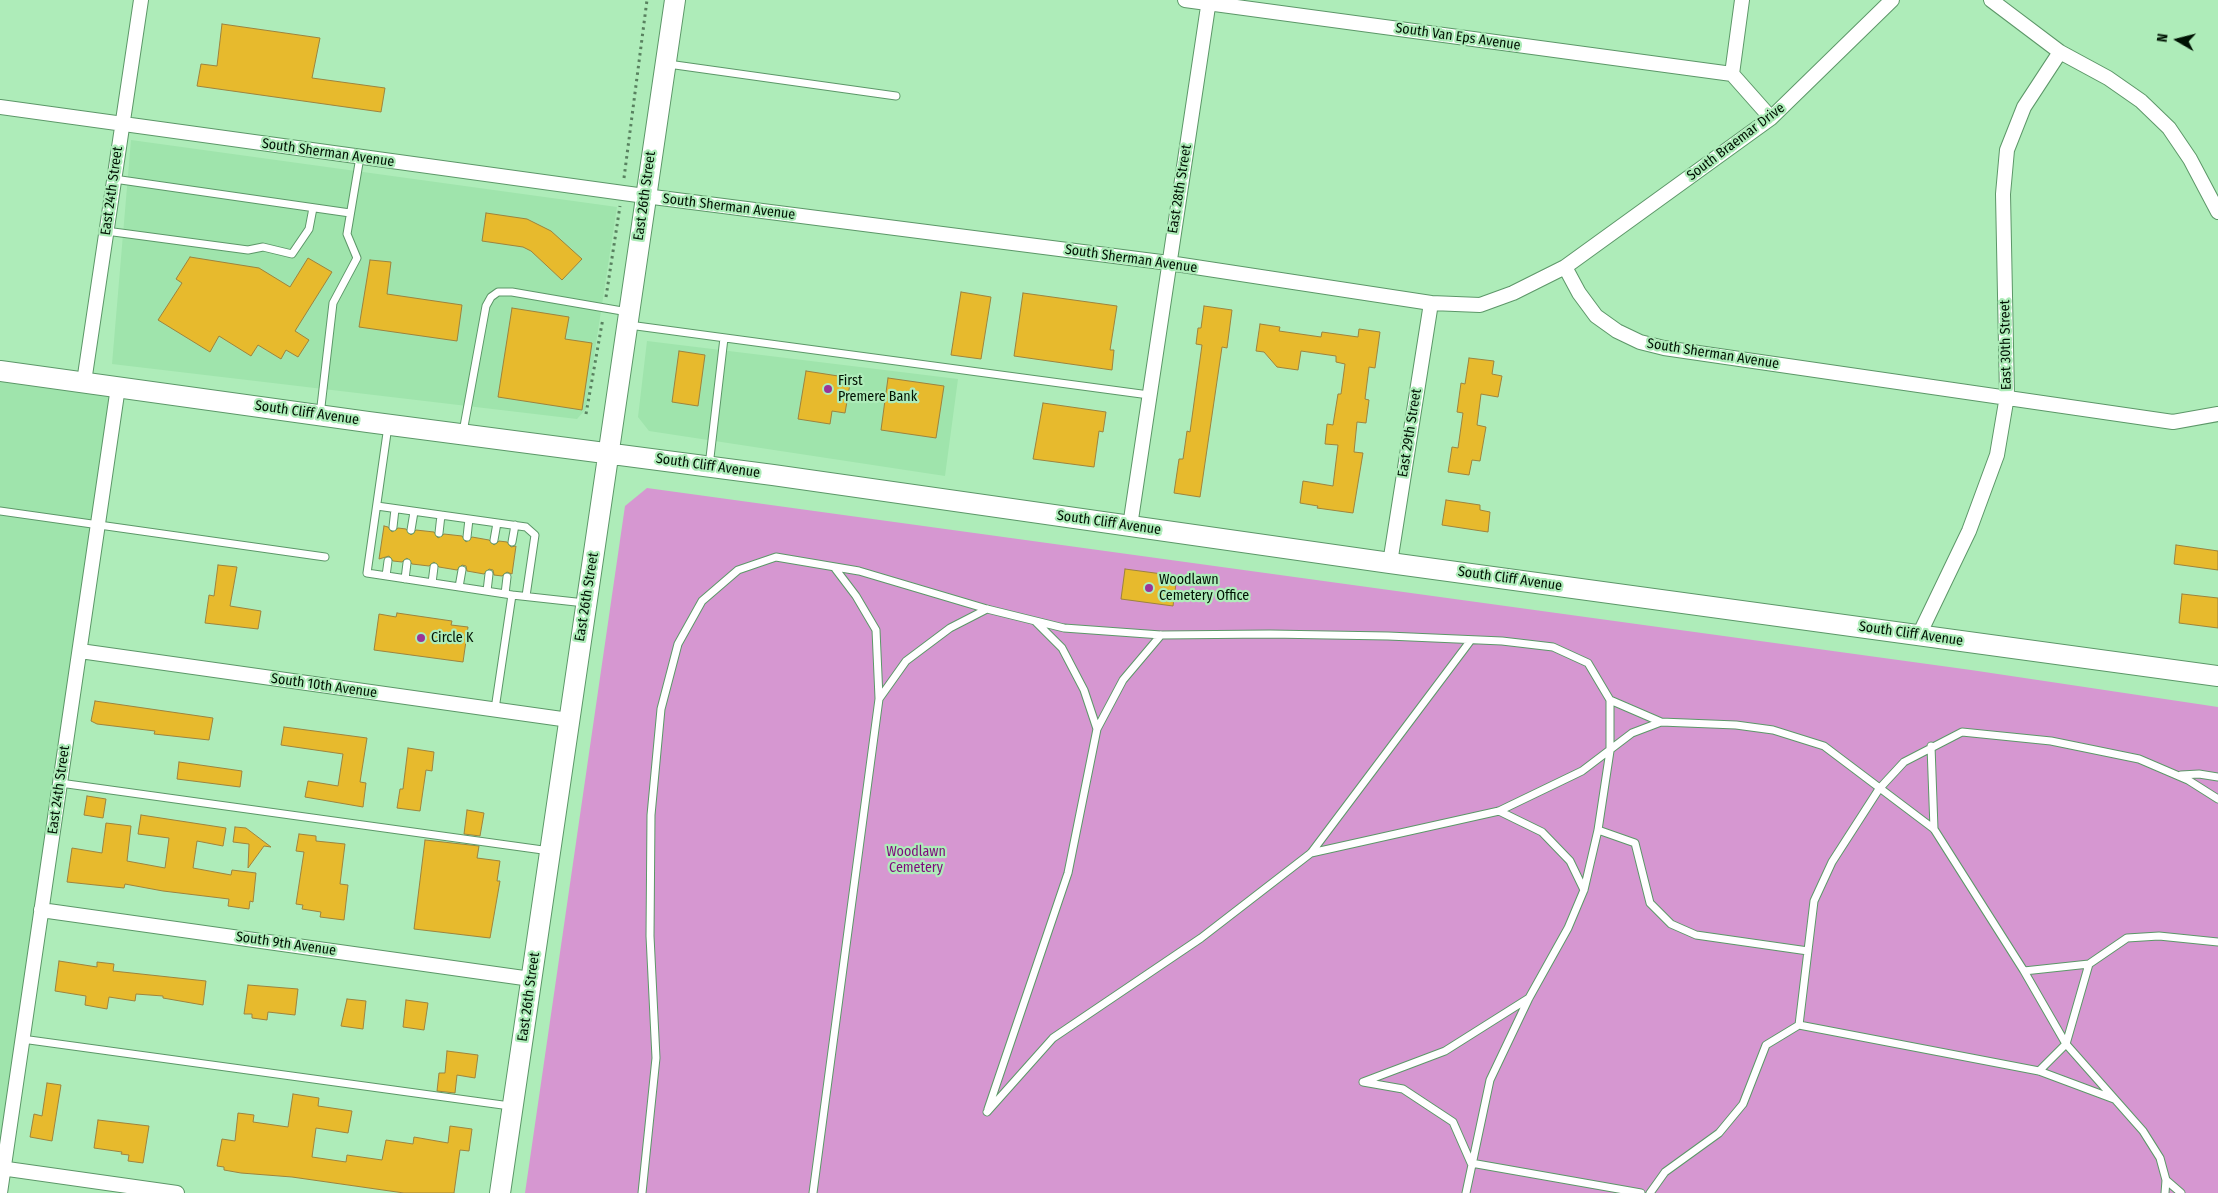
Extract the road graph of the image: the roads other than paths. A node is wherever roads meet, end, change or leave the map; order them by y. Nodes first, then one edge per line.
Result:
1 (141, 0) edge
2 (675, 0) edge
3 (1184, 0) edge
4 (1742, 0) edge
5 (1892, 0) edge
6 (1991, 0) edge
7 (1209, 2) edge
8 (2060, 52) junction
9 (665, 64) junction
10 (1732, 74) junction
11 (896, 96) dead end
12 (0, 107) edge
13 (1771, 118) junction
14 (122, 124) junction
15 (360, 157) junction
16 (114, 179) junction
17 (645, 196) junction
18 (313, 208) junction
19 (2218, 212) edge
20 (350, 213) junction
21 (106, 231) junction
22 (1169, 263) junction
23 (1565, 267) junction
24 (1431, 303) junction
25 (628, 318) junction
26 (724, 338) junction
27 (0, 371) edge
28 (84, 382) junction
29 (118, 387) junction
30 (1148, 395) junction
31 (2007, 396) junction
32 (2218, 414) edge
33 (320, 415) junction
34 (388, 424) junction
35 (463, 434) junction
36 (609, 453) junction
37 (708, 466) junction
38 (377, 506) junction
39 (395, 509) junction
40 (0, 511) edge
41 (414, 512) junction
42 (441, 515) junction
43 (469, 519) junction
44 (497, 523) junction
45 (99, 524) junction
46 (515, 526) junction
47 (1130, 526) junction
48 (392, 527) dead end
49 (411, 530) dead end
50 (439, 533) dead end
51 (466, 537) dead end
52 (494, 540) dead end
53 (512, 542) dead end
54 (325, 557) dead end
55 (388, 561) dead end
56 (407, 563) dead end
57 (1390, 563) junction
58 (434, 567) dead end
59 (834, 567) junction
60 (462, 570) dead end
61 (490, 574) dead end
62 (386, 576) junction
63 (507, 577) dead end
64 (405, 579) junction
65 (432, 583) junction
66 (460, 587) junction
67 (487, 591) junction
68 (508, 594) junction
69 (526, 596) junction
70 (587, 603) junction
71 (987, 609) junction
72 (1036, 622) junction
73 (1161, 635) junction
74 (1919, 635) junction
75 (1471, 640) junction
76 (80, 651) junction
77 (2218, 676) edge
78 (879, 699) junction
79 (1610, 700) junction
80 (495, 710) junction
81 (569, 720) junction
82 (1661, 722) junction
83 (1096, 729) junction
84 (1931, 746) junction
85 (1610, 751) junction
86 (2178, 776) junction
87 (2218, 776) edge
88 (60, 783) junction
89 (1879, 789) junction
90 (2218, 799) edge
91 (1499, 811) junction
92 (1934, 829) junction
93 (1598, 830) junction
94 (550, 851) junction
95 (1311, 853) junction
96 (1584, 890) junction
97 (42, 910) junction
98 (2218, 942) edge
99 (1808, 951) junction
100 (2089, 964) junction
101 (2024, 971) junction
102 (531, 979) junction
103 (1529, 998) junction
104 (1798, 1025) junction
105 (22, 1039) junction
106 (2066, 1044) junction
107 (2039, 1071) junction
108 (2116, 1100) junction
109 (513, 1106) junction
110 (1471, 1162) junction
111 (2, 1168) edge
112 (2166, 1180) junction
113 (134, 1190) edge
114 (0, 1193) edge
115 (177, 1193) edge
116 (500, 1193) edge
117 (642, 1193) edge
118 (814, 1193) edge
119 (1466, 1193) edge
120 (1641, 1193) edge
121 (1650, 1193) edge
122 (2165, 1193) edge
123 (2181, 1193) edge

1 - 14 street, East 24th Street
2 - 9 main road, East 26th Street
3 - 7 street, South Van Eps Avenue
4 - 10 street
5 - 13 street, South Braemar Drive
6 - 8 street
7 - 10 street, South Van Eps Avenue
7 - 22 street, East 28th Street
8 - 19 street
8 - 31 street, East 30th Street
9 - 11 lane
9 - 17 main road, East 26th Street
10 - 13 street
12 - 14 street, South Sherman Avenue
13 - 23 street, South Braemar Drive
14 - 15 street, South Sherman Avenue
14 - 16 street, East 24th Street
15 - 17 street, South Sherman Avenue
15 - 20 lane
16 - 18 lane
16 - 21 street, East 24th Street
17 - 22 street, South Sherman Avenue
17 - 25 main road, East 26th Street
18 - 20 lane
18 - 21 lane
20 - 33 lane
21 - 28 street, East 24th Street
22 - 24 street, South Sherman Avenue
22 - 30 street, East 28th Street
23 - 24 street, South Sherman Avenue
23 - 31 street, South Sherman Avenue
24 - 57 street, East 29th Street
25 - 26 lane
25 - 35 lane
25 - 36 main road, East 26th Street
26 - 30 lane
26 - 37 lane
27 - 28 main road, South Cliff Avenue
28 - 29 main road, South Cliff Avenue
29 - 33 main road, South Cliff Avenue
29 - 45 street, East 24th Street
30 - 47 street, East 28th Street
31 - 32 street, South Sherman Avenue
31 - 74 street, East 30th Street
33 - 34 main road, South Cliff Avenue
34 - 35 main road, South Cliff Avenue
34 - 38 lane
35 - 36 main road, South Cliff Avenue
36 - 37 main road, South Cliff Avenue
36 - 70 main road, East 26th Street
37 - 47 main road, South Cliff Avenue
38 - 39 lane
38 - 62 lane
39 - 41 lane
39 - 48 lane
40 - 45 lane
41 - 42 lane
41 - 49 lane
42 - 43 lane
42 - 50 lane
43 - 44 lane
43 - 51 lane
44 - 46 lane
44 - 52 lane
45 - 54 lane
45 - 76 street, East 24th Street
46 - 53 lane
46 - 69 lane
47 - 57 main road, South Cliff Avenue
55 - 62 lane
56 - 64 lane
57 - 74 main road, South Cliff Avenue
58 - 65 lane
59 - 71 lane
59 - 78 lane
59 - 117 lane
60 - 66 lane
61 - 67 lane
62 - 64 lane
63 - 68 lane
64 - 65 lane
65 - 66 lane
66 - 67 lane
67 - 68 lane
68 - 69 lane
68 - 80 lane
69 - 70 lane
70 - 81 main road, East 26th Street
71 - 72 lane
71 - 78 lane
72 - 73 lane
72 - 83 lane
73 - 75 lane
73 - 83 lane
74 - 77 main road, South Cliff Avenue
75 - 79 lane
75 - 95 lane
76 - 80 street, South 10th Avenue
76 - 88 street, East 24th Street
78 - 118 lane
79 - 82 lane
79 - 85 lane
80 - 81 street, South 10th Avenue
81 - 94 main road, East 26th Street
82 - 85 lane
82 - 89 lane
83 - 95 lane
84 - 86 lane
84 - 89 lane
84 - 92 lane
85 - 91 lane
85 - 93 lane
86 - 87 lane
86 - 90 lane
88 - 94 lane
88 - 97 street, East 24th Street
89 - 92 lane
89 - 99 lane
91 - 95 lane
91 - 96 lane
92 - 101 lane
93 - 96 lane
93 - 99 lane
94 - 102 main road, East 26th Street
96 - 103 lane
97 - 102 street, South 9th Avenue
97 - 105 street, East 24th Street
98 - 100 lane
99 - 104 lane
100 - 101 lane
100 - 106 lane
101 - 106 lane
102 - 109 main road, East 26th Street
103 - 110 lane
103 - 110 lane
104 - 107 lane
104 - 121 lane
105 - 109 lane
105 - 111 street, East 24th Street
106 - 107 lane
106 - 108 lane
107 - 108 lane
108 - 112 lane
109 - 116 main road, East 26th Street
110 - 119 lane
110 - 120 lane
111 - 113 street
111 - 114 street, East 24th Street
112 - 122 lane
112 - 123 lane
113 - 115 street

